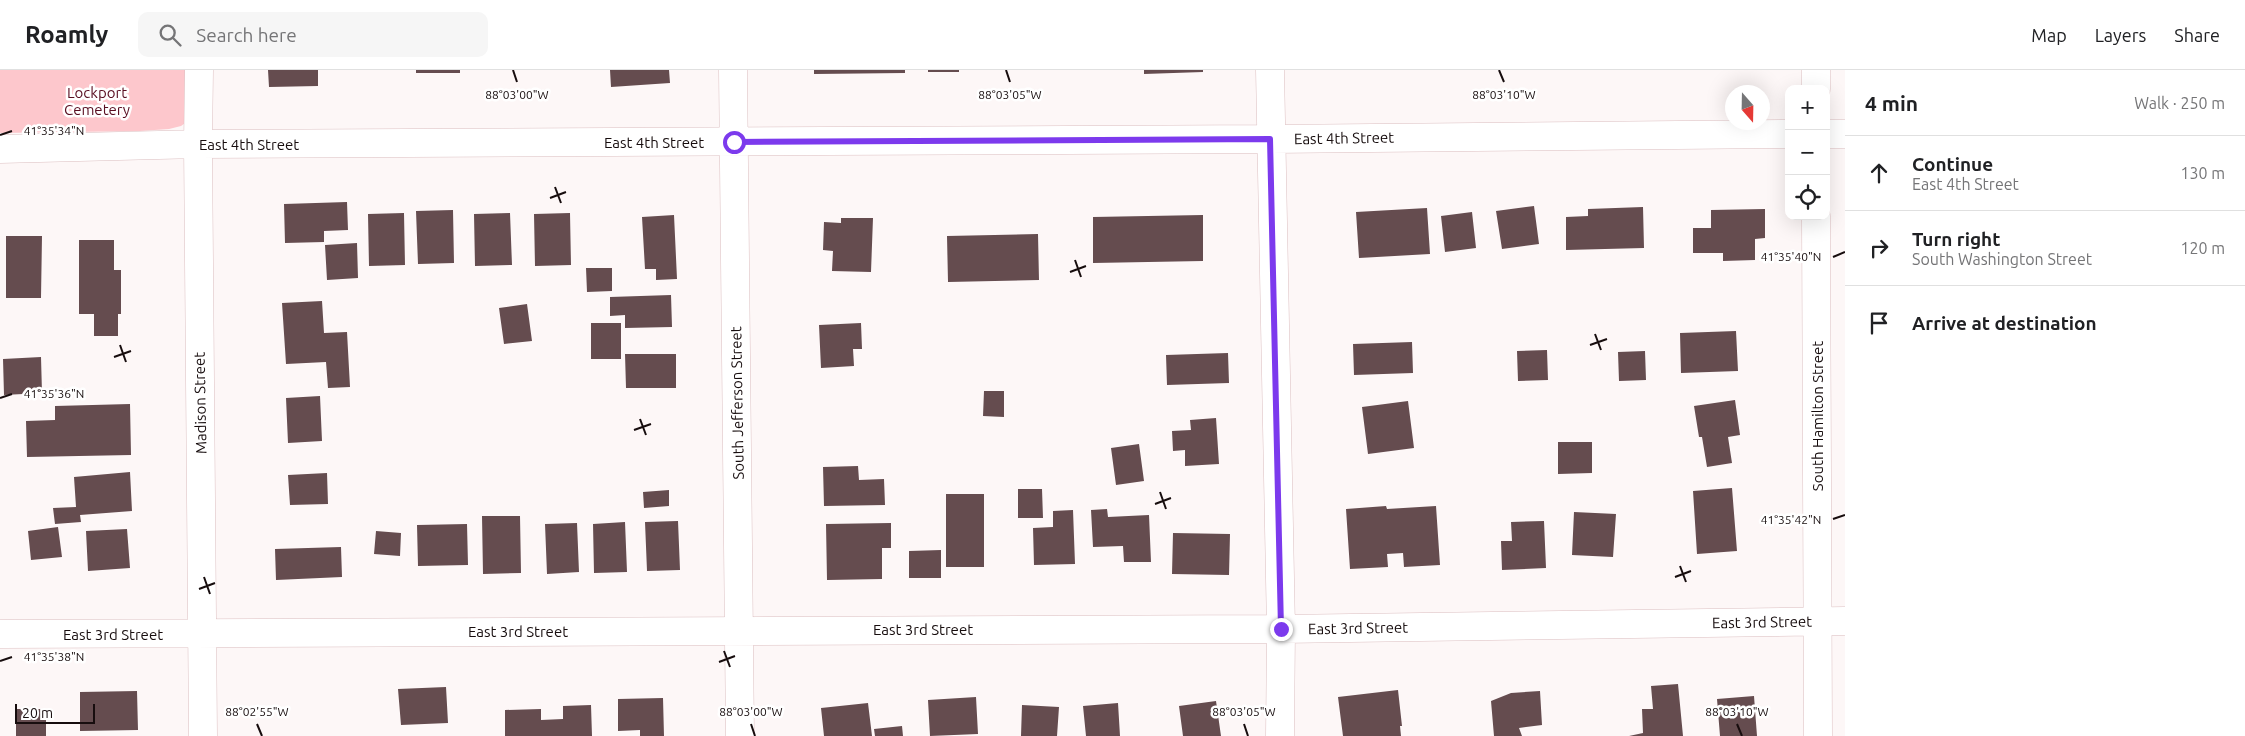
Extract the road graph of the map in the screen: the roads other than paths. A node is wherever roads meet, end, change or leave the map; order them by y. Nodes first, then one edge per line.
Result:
1 (199, 70) edge
2 (733, 70) edge
3 (1270, 70) edge
4 (1816, 70) edge
5 (1816, 85) edge
6 (1785, 134) edge
7 (1830, 134) edge
8 (1845, 134) edge
9 (1270, 139) junction
10 (734, 142) junction
11 (198, 144) junction
12 (0, 148) edge
13 (1816, 220) edge
14 (1817, 621) junction
15 (1845, 621) edge
16 (1281, 629) junction
17 (740, 630) junction
18 (0, 634) edge
19 (202, 634) junction
20 (203, 736) edge
21 (740, 736) edge
22 (1280, 736) edge
23 (1818, 736) edge

1 - 11 street, Madison Street
2 - 10 street, South Jefferson Street
3 - 9 street
4 - 5 street
6 - 9 street, East 4th Street
7 - 8 street
9 - 10 street, East 4th Street
9 - 16 street
10 - 11 street, East 4th Street
10 - 17 street, South Jefferson Street
11 - 12 street, East 4th Street
11 - 19 street, Madison Street
13 - 14 street, South Hamilton Street
14 - 15 street, East 3rd Street
14 - 16 street, East 3rd Street
14 - 23 street, South Hamilton Street
16 - 17 street, East 3rd Street
16 - 22 street
17 - 19 street, East 3rd Street
17 - 21 street, South Jefferson Street
18 - 19 street, East 3rd Street
19 - 20 street, Madison Street

